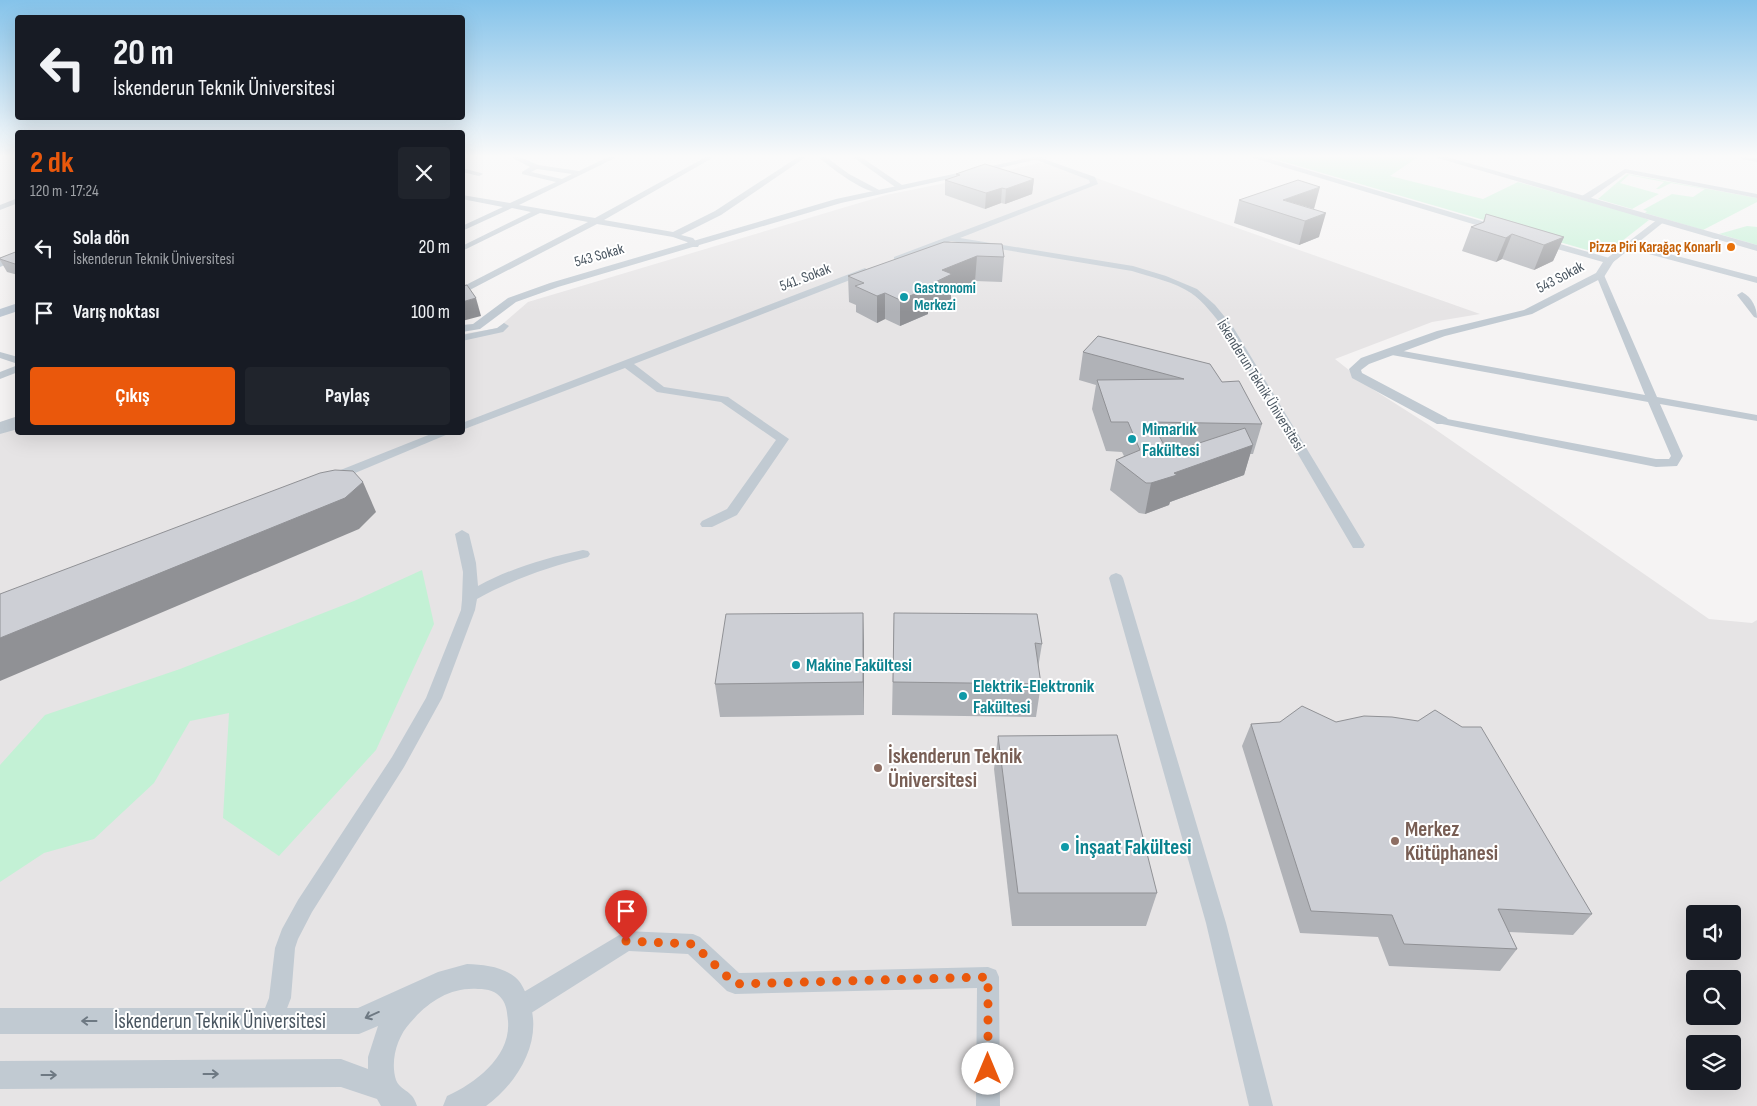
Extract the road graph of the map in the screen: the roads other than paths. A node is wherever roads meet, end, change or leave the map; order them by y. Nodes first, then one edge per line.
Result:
1 (506, 209) edge
2 (531, 209) edge
3 (619, 209) edge
4 (725, 209) edge
5 (814, 209) edge
6 (1030, 209) edge
7 (1430, 209) edge
8 (1622, 209) edge
9 (541, 210) junction
10 (598, 220) junction
11 (1661, 220) junction
12 (465, 228) edge
13 (1507, 231) edge
14 (674, 235) junction
15 (1526, 237) edge
16 (950, 239) junction
17 (696, 245) junction
18 (1629, 246) junction
19 (465, 248) edge
20 (1757, 248) edge
21 (15, 256) edge
22 (1609, 261) junction
23 (0, 264) edge
24 (15, 267) edge
25 (0, 274) edge
26 (1600, 275) junction
27 (1757, 280) edge
28 (465, 290) edge
29 (1742, 295) dead end
30 (15, 308) edge
31 (0, 313) edge
32 (1757, 315) edge
33 (504, 326) dead end
34 (465, 329) edge
35 (465, 337) edge
36 (1392, 352) junction
37 (0, 355) edge
38 (15, 360) edge
39 (627, 364) junction
40 (15, 369) edge
41 (0, 376) edge
42 (1653, 400) junction
43 (1757, 418) edge
44 (15, 421) edge
45 (1442, 421) joint
46 (0, 426) edge
47 (15, 426) edge
48 (465, 426) edge
49 (0, 431) edge
50 (440, 435) edge
51 (316, 484) edge
52 (707, 524) dead end
53 (462, 534) dead end
54 (1358, 544) dead end
55 (583, 554) dead end
56 (1116, 578) dead end
57 (471, 596) junction
58 (432, 987) junction
59 (520, 1007) junction
60 (0, 1021) edge
61 (272, 1021) junction
62 (0, 1075) edge
63 (394, 1097) edge
64 (461, 1105) edge
65 (988, 1106) edge
66 (1261, 1106) edge

1 - 12 street
2 - 9 street
3 - 10 street
4 - 14 street
5 - 17 street, 543 Sokak
6 - 16 street, 541. Sokak
7 - 13 street
8 - 11 street
9 - 10 street
9 - 19 street
10 - 14 street
10 - 28 street
11 - 18 street
11 - 20 street
14 - 17 street
15 - 22 street, 543 Sokak
16 - 39 street, 541. Sokak
16 - 54 street, İskenderun Teknik Üniversitesi
17 - 34 street, 543 Sokak
18 - 22 street
18 - 27 street
21 - 23 street
22 - 26 street, 543 Sokak
24 - 25 street
26 - 36 street, 543 Sokak
26 - 42 street
29 - 32 street
30 - 31 main road
33 - 35 street
36 - 42 street
36 - 45 street, 543 Sokak
37 - 38 street
39 - 48 street, 541. Sokak
39 - 52 street
40 - 41 street
42 - 43 street
42 - 45 street
44 - 46 street
47 - 49 street
50 - 51 street
53 - 57 street
55 - 57 street
56 - 66 street
57 - 61 street
58 - 59 street, İskenderun Teknik Üniversitesi
58 -> 61 street, İskenderun Teknik Üniversitesi
58 - 63 street
59 - 64 street
59 - 65 street
61 -> 60 street, İskenderun Teknik Üniversitesi
62 -> 63 street

